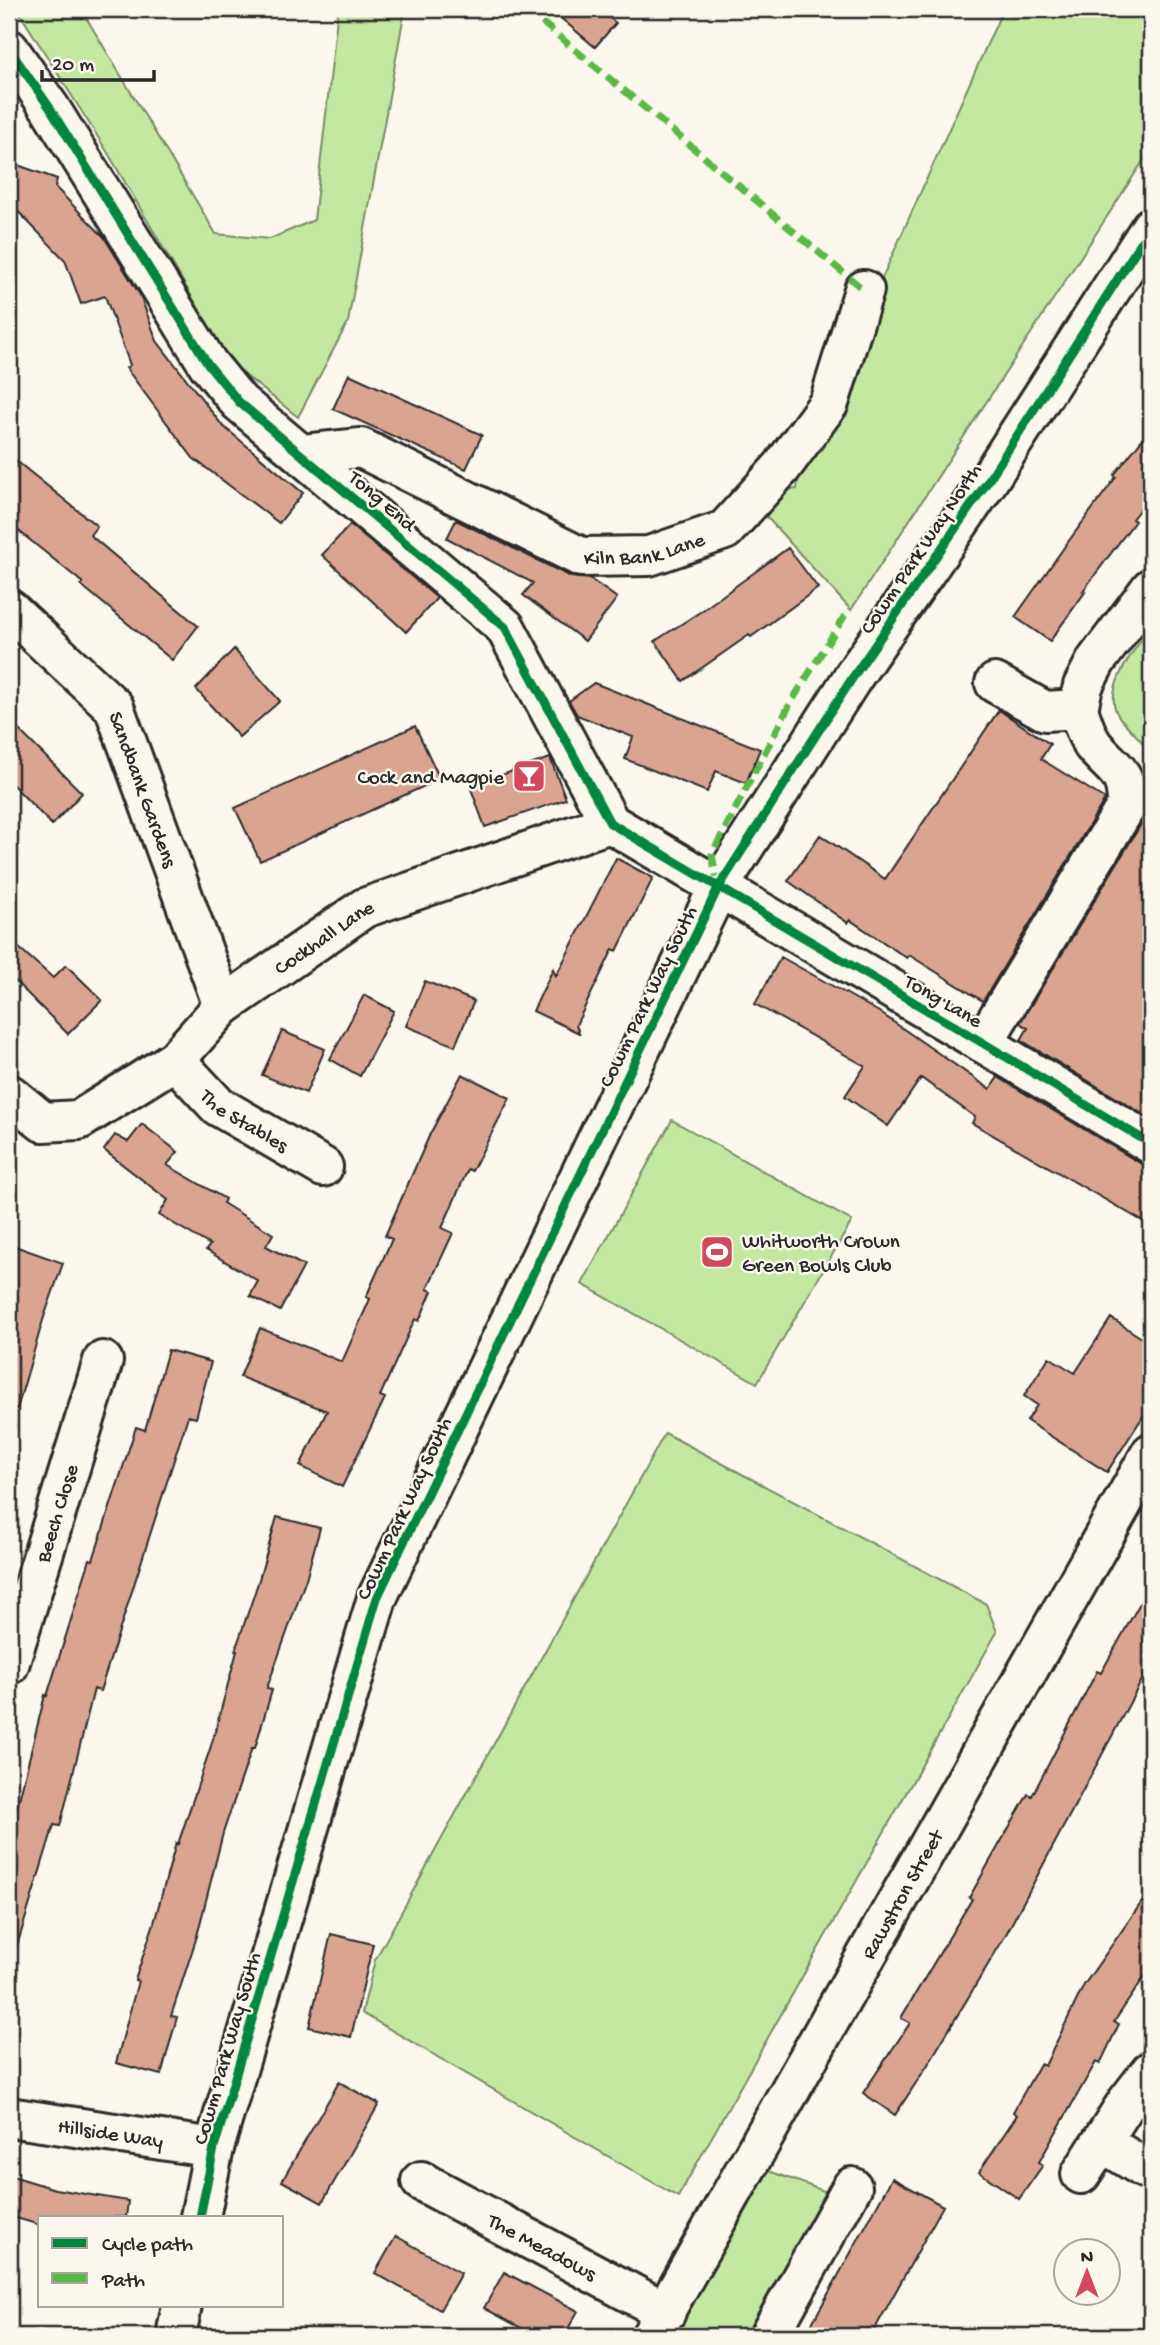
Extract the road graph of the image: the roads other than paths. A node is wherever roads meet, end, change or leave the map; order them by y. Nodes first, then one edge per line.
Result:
1 (9, 49) edge
2 (1151, 227) edge
3 (864, 290) dead end
4 (303, 454) junction
5 (1151, 588) edge
6 (9, 610) edge
7 (995, 683) dead end
8 (1078, 709) junction
9 (610, 823) junction
10 (718, 888) junction
11 (223, 1006) junction
12 (983, 1042) junction
13 (175, 1060) junction
14 (9, 1094) edge
15 (1151, 1144) edge
16 (324, 1167) dead end
17 (103, 1361) dead end
18 (1151, 1453) edge
19 (9, 1665) edge
20 (1151, 2071) edge
21 (9, 2117) edge
22 (1102, 2142) junction
23 (215, 2148) junction
24 (1144, 2168) dead end
25 (1081, 2174) dead end
26 (421, 2181) dead end
27 (852, 2187) dead end
28 (200, 2216) edge
29 (182, 2306) edge
30 (658, 2324) edge
31 (176, 2336) edge
32 (769, 2336) edge

1 - 4 street, Tong End
2 - 10 street, Cowm Park Way North
3 - 4 street, Kiln Bank Lane
4 - 9 street, Tong End
5 - 8 street
6 - 11 street, Sandbank Gardens
7 - 8 street
8 - 12 street
9 - 10 street
9 - 11 street, Cockhall Lane
10 - 12 street, Tong Lane
10 - 23 street, Cowm Park Way South
11 - 13 street, Cockhall Lane
12 - 15 street, Tong Lane
13 - 14 street, Cockhall Lane
13 - 16 street, The Stables
17 - 19 street, Beech Close
18 - 30 street, Rawstron Street
20 - 22 street
21 - 23 street, Hillside Way
22 - 24 street
22 - 25 street
23 - 28 street, Cowm Park Way South
26 - 30 street, The Meadows
27 - 32 street
29 - 31 street

